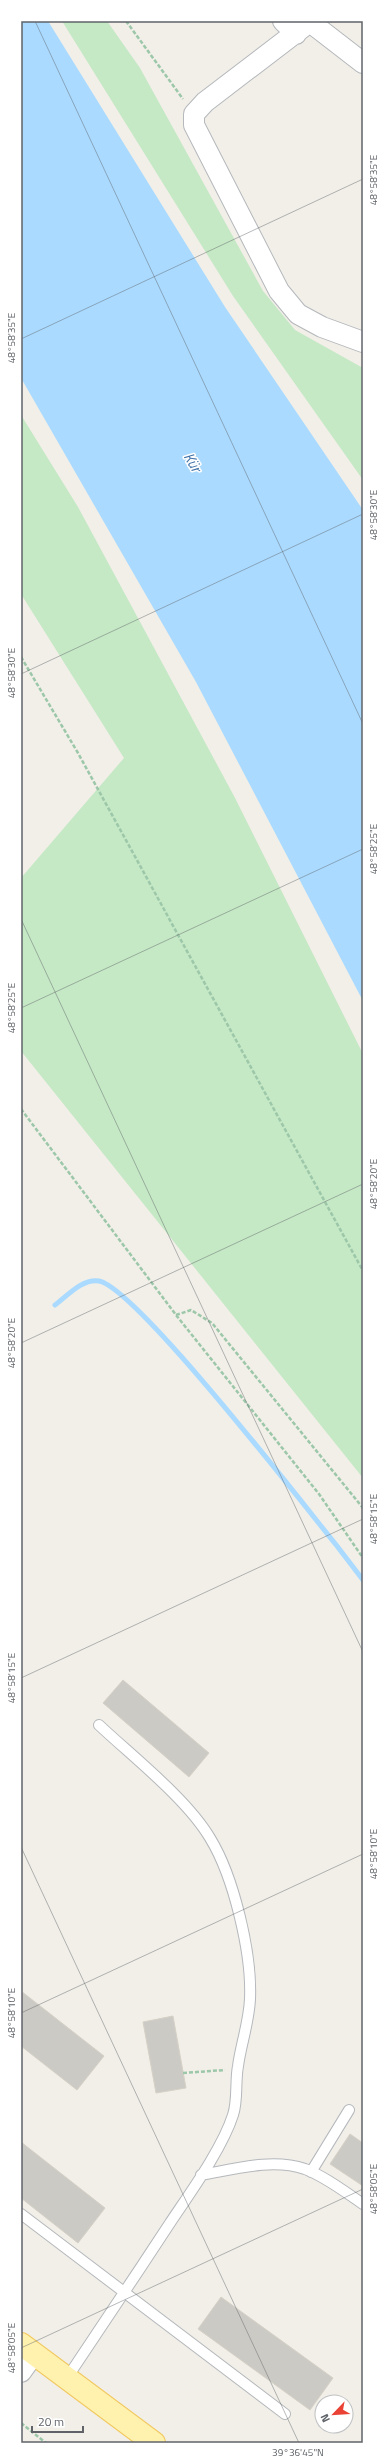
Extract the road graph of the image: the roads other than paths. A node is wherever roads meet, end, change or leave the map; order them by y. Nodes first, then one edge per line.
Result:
1 (300, 25) edge
2 (363, 63) edge
3 (363, 342) edge
4 (99, 1725) dead end
5 (349, 2110) dead end
6 (311, 2172) junction
7 (201, 2175) junction
8 (363, 2204) edge
9 (21, 2214) edge
10 (124, 2293) junction
11 (27, 2349) edge
12 (21, 2372) edge
13 (67, 2378) junction
14 (285, 2414) dead end
15 (154, 2443) edge

1 - 2 street
1 - 3 street
4 - 7 lane
5 - 6 lane
6 - 7 lane
6 - 8 lane
7 - 10 lane
9 - 10 lane
10 - 13 lane
10 - 14 lane
11 - 12 street
11 - 13 main road
13 - 15 main road

